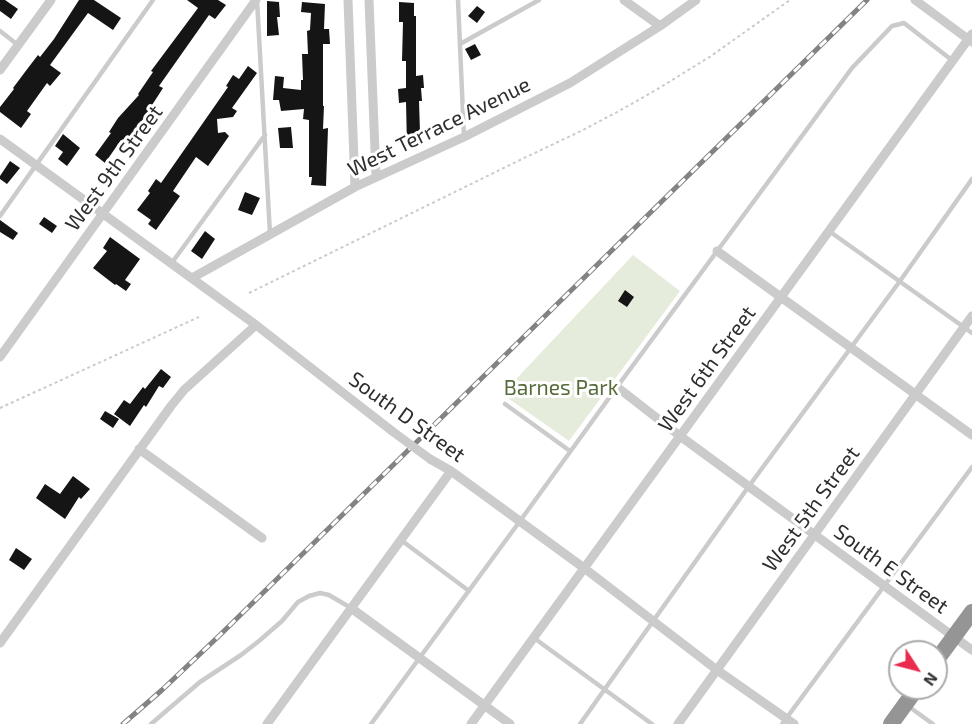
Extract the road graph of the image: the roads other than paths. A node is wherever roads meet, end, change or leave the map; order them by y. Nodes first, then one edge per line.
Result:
1 (51, 0) edge
2 (153, 0) edge
3 (257, 0) edge
4 (348, 0) edge
5 (369, 0) edge
6 (458, 0) edge
7 (539, 0) edge
8 (624, 0) edge
9 (696, 0) edge
10 (917, 2) edge
11 (660, 26) junction
12 (0, 32) edge
13 (971, 39) edge
14 (460, 44) junction
15 (18, 45) junction
16 (953, 61) junction
17 (0, 70) edge
18 (265, 135) junction
19 (464, 137) junction
20 (0, 139) edge
21 (36, 164) junction
22 (376, 177) junction
23 (972, 180) edge
24 (355, 186) junction
25 (104, 213) junction
26 (0, 216) edge
27 (829, 231) junction
28 (270, 234) junction
29 (717, 252) junction
30 (171, 264) junction
31 (192, 278) junction
32 (900, 281) junction
33 (781, 297) junction
34 (972, 316) edge
35 (256, 325) junction
36 (968, 330) edge
37 (851, 348) junction
38 (0, 357) edge
39 (617, 387) junction
40 (916, 394) junction
41 (505, 404) dead end
42 (972, 435) edge
43 (680, 436) junction
44 (139, 449) junction
45 (570, 451) junction
46 (972, 466) edge
47 (451, 471) junction
48 (749, 486) junction
49 (520, 521) junction
50 (815, 535) junction
51 (262, 538) dead end
52 (401, 540) junction
53 (584, 568) junction
54 (883, 585) junction
55 (469, 591) junction
56 (351, 608) junction
57 (972, 612) edge
58 (653, 621) junction
59 (954, 637) junction
60 (534, 638) junction
61 (0, 643) edge
62 (948, 645) edge
63 (972, 650) edge
64 (419, 658) junction
65 (717, 670) junction
66 (604, 689) junction
67 (908, 700) edge
68 (905, 704) junction
69 (484, 706) junction
70 (787, 722) edge
71 (152, 724) edge
72 (267, 724) edge
73 (371, 724) edge
74 (471, 724) edge
75 (510, 724) edge
76 (580, 724) edge
77 (652, 724) edge
78 (678, 724) edge
79 (891, 724) edge
80 (933, 724) edge

1 - 15 street
2 - 21 lane
3 - 18 lane
3 - 25 street, West 9th Street
4 - 24 street
5 - 22 street
6 - 14 lane
7 - 14 lane
8 - 11 street
9 - 11 street, West Terrace Avenue
10 - 13 street
11 - 19 street, West Terrace Avenue
12 - 15 lane
13 - 16 street, West 6th Street
14 - 19 lane
15 - 17 street
16 - 27 street, West 6th Street
16 - 29 lane
18 - 28 lane
18 - 30 lane
19 - 22 street, West Terrace Avenue
20 - 21 street, South D Street
21 - 25 street, South D Street
21 - 26 lane
22 - 24 street, West Terrace Avenue
23 - 32 lane
24 - 28 street, West Terrace Avenue
25 - 30 street, South D Street
25 - 38 street, West 9th Street
27 - 32 lane
27 - 33 street, West 6th Street
28 - 31 street, West Terrace Avenue
29 - 33 street
29 - 39 lane
30 - 31 street, South D Street
31 - 35 street, South D Street
32 - 36 lane
32 - 37 lane
33 - 37 street
33 - 43 street, West 6th Street
34 - 36 street, West 5th Street
35 - 44 street
35 - 47 street, South D Street, bridge
36 - 40 street, West 5th Street
37 - 40 street
37 - 48 lane
39 - 43 street, South E Street
39 - 45 lane
40 - 42 street
40 - 50 street, West 5th Street
41 - 45 lane
43 - 48 street, South E Street
43 - 53 street, West 6th Street
44 - 51 street
44 - 61 street
45 - 49 lane
46 - 54 lane
47 - 49 street, South D Street
47 - 52 street
48 - 50 street, South E Street
48 - 58 lane
49 - 53 street, South D Street
49 - 55 lane
50 - 54 street, South E Street
50 - 65 street, West 5th Street
52 - 55 lane
52 - 56 street
53 - 58 street, South D Street
53 - 60 street, West 6th Street
54 - 59 street, South E Street
54 - 70 lane
55 - 64 lane
56 - 64 street
56 - 71 lane
56 - 72 street
57 - 59 highway
58 - 65 street, South D Street
58 - 66 lane
59 - 62 highway
59 - 63 street, South E Street
60 - 66 lane
60 - 69 street, West 6th Street
64 - 69 street
64 - 73 lane
65 - 70 street, South D Street
65 - 78 street, West 5th Street
66 - 76 lane
66 - 77 lane
67 - 68 highway
68 - 79 highway
68 - 80 lane
69 - 74 street, West 6th Street
69 - 75 street

